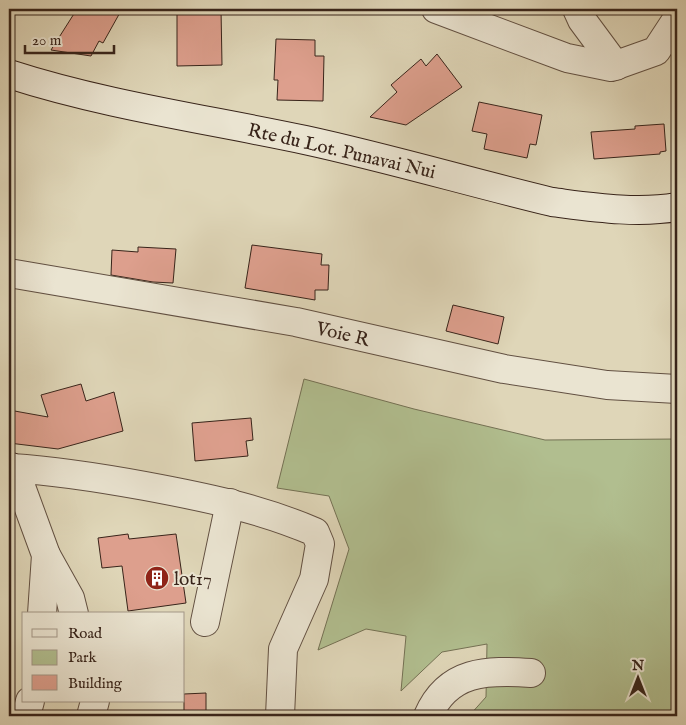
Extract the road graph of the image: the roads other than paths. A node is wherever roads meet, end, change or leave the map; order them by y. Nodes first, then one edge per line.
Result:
1 (436, 9) edge
2 (577, 9) edge
3 (677, 19) edge
4 (616, 66) junction
5 (9, 74) edge
6 (677, 207) edge
7 (9, 273) edge
8 (677, 389) edge
9 (11, 467) edge
10 (230, 503) junction
11 (46, 555) junction
12 (42, 612) edge
13 (74, 612) edge
14 (205, 622) dead end
15 (531, 673) dead end
16 (30, 702) edge
17 (95, 702) edge
18 (95, 702) edge
19 (26, 716) edge
20 (91, 716) edge
21 (98, 716) edge
22 (280, 716) edge
23 (428, 716) edge

1 - 4 street
2 - 4 street
3 - 4 street
5 - 6 street, Rte du Lot. Punavai Nui
7 - 8 street, Voie R
9 - 10 street
9 - 11 street
10 - 14 street
10 - 22 street
11 - 12 street
11 - 13 street
15 - 23 street
16 - 19 street
17 - 20 street
18 - 21 street

